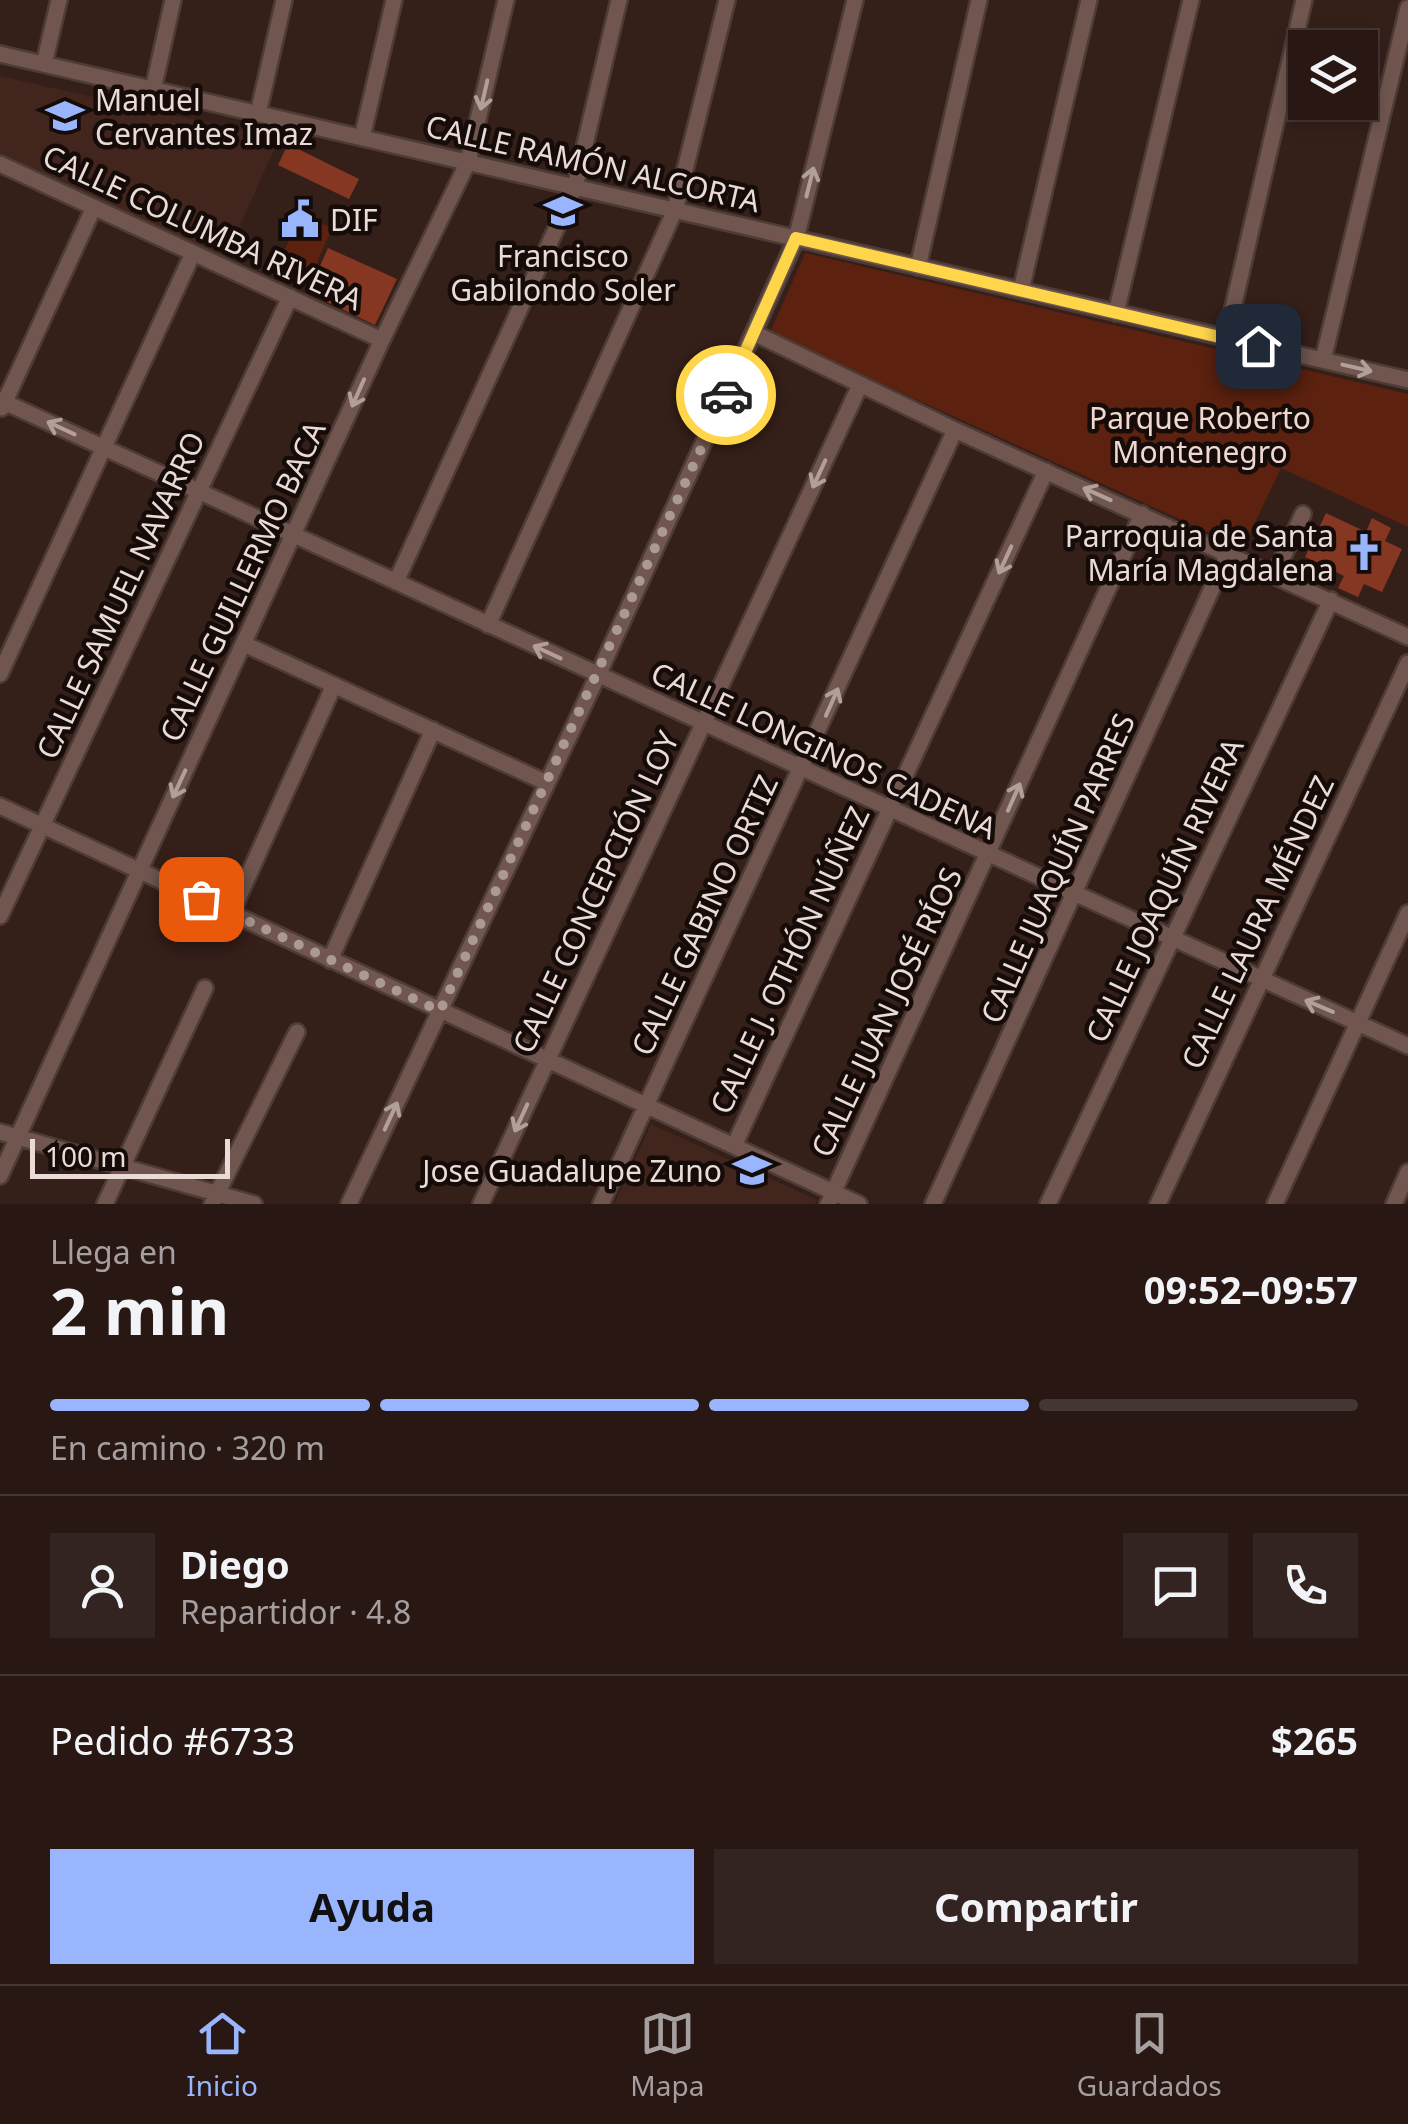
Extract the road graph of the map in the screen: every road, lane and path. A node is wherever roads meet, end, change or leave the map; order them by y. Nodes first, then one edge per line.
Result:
1 (59, 0) edge
2 (173, 0) edge
3 (284, 0) edge
4 (394, 0) edge
5 (506, 0) edge
6 (619, 0) edge
7 (727, 0) edge
8 (855, 0) edge
9 (979, 0) edge
10 (1089, 0) edge
11 (1191, 0) edge
12 (1304, 0) edge
13 (1400, 0) edge
14 (1408, 5) edge
15 (0, 54) edge
16 (44, 64) junction
17 (153, 90) junction
18 (258, 114) junction
19 (362, 138) junction
20 (468, 162) junction
21 (0, 164) edge
22 (575, 188) junction
23 (94, 207) junction
24 (675, 210) junction
25 (796, 238) junction
26 (193, 253) junction
27 (918, 267) junction
28 (1021, 290) junction
29 (290, 297) junction
30 (1116, 312) junction
31 (754, 333) junction
32 (1226, 338) junction
33 (382, 340) junction
34 (1323, 360) junction
35 (1408, 380) edge
36 (860, 385) junction
37 (1, 405) edge
38 (955, 430) junction
39 (104, 448) junction
40 (1046, 471) junction
41 (199, 492) junction
42 (1142, 514) junction
43 (1303, 514) dead end
44 (294, 536) junction
45 (1228, 553) junction
46 (1274, 574) junction
47 (396, 582) junction
48 (1331, 600) junction
49 (488, 625) junction
50 (1408, 637) edge
51 (244, 644) junction
52 (1408, 663) edge
53 (0, 674) edge
54 (598, 675) junction
55 (334, 685) junction
56 (703, 725) junction
57 (433, 730) junction
58 (802, 770) junction
59 (547, 783) junction
60 (0, 806) edge
61 (889, 810) junction
62 (43, 825) junction
63 (988, 856) junction
64 (140, 870) junction
65 (1076, 896) junction
66 (1408, 912) edge
67 (231, 914) junction
68 (0, 916) edge
69 (1170, 939) junction
70 (330, 960) junction
71 (1259, 980) junction
72 (204, 988) dead end
73 (440, 1011) junction
74 (1358, 1022) junction
75 (298, 1032) dead end
76 (1408, 1046) edge
77 (548, 1060) junction
78 (646, 1106) junction
79 (0, 1132) edge
80 (18, 1137) junction
81 (734, 1146) junction
82 (122, 1167) junction
83 (1408, 1172) edge
84 (0, 1176) edge
85 (831, 1198) edge
86 (214, 1199) edge
87 (105, 1204) edge
88 (254, 1204) edge
89 (350, 1204) edge
90 (481, 1204) edge
91 (601, 1204) edge
92 (859, 1204) edge
93 (933, 1204) edge
94 (1048, 1204) edge
95 (1158, 1204) edge
96 (1275, 1204) edge
97 (1394, 1204) edge

1 - 16 street
2 - 17 street
3 - 18 street
4 - 19 street
5 -> 20 street, CALLE GUILLERMO BACA
6 - 22 street
7 - 24 street
25 -> 8 street
9 - 27 street
10 - 28 street
11 - 30 street
12 - 32 street
13 - 14 street
14 - 34 street
15 - 16 street, CALLE RAMÓN ALCORTA
16 - 17 street, CALLE RAMÓN ALCORTA
17 - 18 street, CALLE RAMÓN ALCORTA
18 - 19 street, CALLE RAMÓN ALCORTA
19 - 20 street, CALLE RAMÓN ALCORTA
20 - 22 street, CALLE RAMÓN ALCORTA
20 - 33 street, CALLE GUILLERMO BACA
21 - 23 street, CALLE COLUMBA RIVERA
22 - 24 street, CALLE RAMÓN ALCORTA
22 - 47 street
23 - 26 street, CALLE COLUMBA RIVERA
23 - 37 street
24 - 25 street, CALLE RAMÓN ALCORTA
24 - 49 street
25 - 27 street, CALLE RAMÓN ALCORTA
25 - 31 street
26 - 29 street, CALLE COLUMBA RIVERA
26 - 39 street
27 - 28 street, CALLE RAMÓN ALCORTA
28 - 30 street, CALLE RAMÓN ALCORTA
29 - 33 street, CALLE COLUMBA RIVERA
29 - 41 street, CALLE SAMUEL NAVARRO
30 - 32 street, CALLE RAMÓN ALCORTA
31 - 36 street
31 - 54 street
32 - 34 street, CALLE RAMÓN ALCORTA
33 -> 44 street, CALLE GUILLERMO BACA
34 -> 35 street, CALLE RAMÓN ALCORTA
36 - 38 street
36 -> 56 street, CALLE CONCEPCIÓN LOY
39 -> 37 street, CALLE LONGINOS CADENA
38 - 40 street
58 -> 38 street, CALLE GABINO ORTIZ
39 - 41 street, CALLE LONGINOS CADENA
39 - 53 street
42 -> 40 street
40 -> 61 street, CALLE J. OTHÓN NÚÑEZ
41 - 44 street, CALLE LONGINOS CADENA
41 - 62 street, CALLE SAMUEL NAVARRO
42 - 45 street
63 -> 42 street, CALLE JUAN JOSÉ RÍOS
43 - 46 street
44 - 47 street, CALLE LONGINOS CADENA
44 - 51 street, CALLE GUILLERMO BACA
45 - 46 street
45 - 65 street, CALLE JUAQUÍN PARRES
46 - 48 street
47 - 49 street, CALLE LONGINOS CADENA
48 - 50 street
48 - 69 street, CALLE JOAQUÍN RIVERA
54 -> 49 street, CALLE LONGINOS CADENA
51 - 55 street
51 -> 64 street, CALLE GUILLERMO BACA
52 - 71 street, CALLE LAURA MÉNDEZ
54 - 56 street, CALLE LONGINOS CADENA
54 - 59 street
55 - 57 street
55 - 67 street
56 - 58 street, CALLE LONGINOS CADENA
56 - 77 street, CALLE CONCEPCIÓN LOY
57 - 59 street
57 - 70 street
58 - 61 street, CALLE LONGINOS CADENA
58 - 78 street, CALLE GABINO ORTIZ
59 - 73 street
60 - 62 street
61 - 63 street, CALLE LONGINOS CADENA
61 - 81 street, CALLE J. OTHÓN NÚÑEZ
62 - 64 street
62 - 68 street, CALLE SAMUEL NAVARRO
63 - 65 street, CALLE LONGINOS CADENA
63 - 85 street, CALLE JUAN JOSÉ RÍOS
64 - 67 street
64 - 80 street, CALLE GUILLERMO BACA
65 - 69 street, CALLE LONGINOS CADENA
65 - 93 street, CALLE JUAQUÍN PARRES
66 - 74 street
67 - 70 street
69 - 71 street, CALLE LONGINOS CADENA
69 - 94 street, CALLE JOAQUÍN RIVERA
70 - 73 street
74 -> 71 street, CALLE LONGINOS CADENA
71 - 95 street, CALLE LAURA MÉNDEZ
72 - 82 street
73 - 77 street
89 -> 73 street
74 - 76 street, CALLE LONGINOS CADENA
74 - 96 street
75 - 86 street
77 - 78 street
77 -> 90 street, CALLE CONCEPCIÓN LOY
78 - 81 street
78 - 91 street, CALLE GABINO ORTIZ
79 - 80 street
80 - 82 street
80 - 84 street, CALLE GUILLERMO BACA
81 - 85 street
82 - 86 street
82 - 87 street
83 - 97 street
85 - 92 street
86 - 88 street

